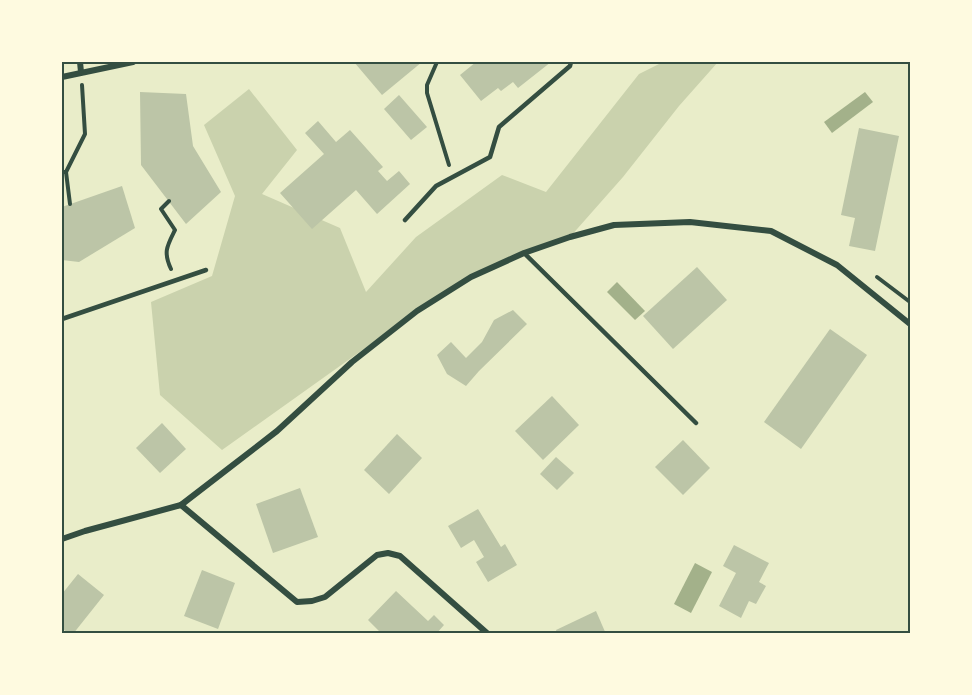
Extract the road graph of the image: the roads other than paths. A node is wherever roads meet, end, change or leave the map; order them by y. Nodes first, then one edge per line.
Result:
1 (80, 62) edge
2 (133, 62) edge
3 (571, 62) edge
4 (81, 72) junction
5 (62, 77) edge
6 (405, 220) dead end
7 (524, 253) junction
8 (206, 270) dead end
9 (62, 319) edge
10 (910, 324) edge
11 (696, 423) dead end
12 (181, 505) junction
13 (62, 539) edge
14 (488, 633) edge

1 - 4 street
2 - 4 street
3 - 6 lane
4 - 5 street
7 - 10 street
7 - 11 lane
7 - 12 street
8 - 9 lane
12 - 13 street
12 - 14 street

